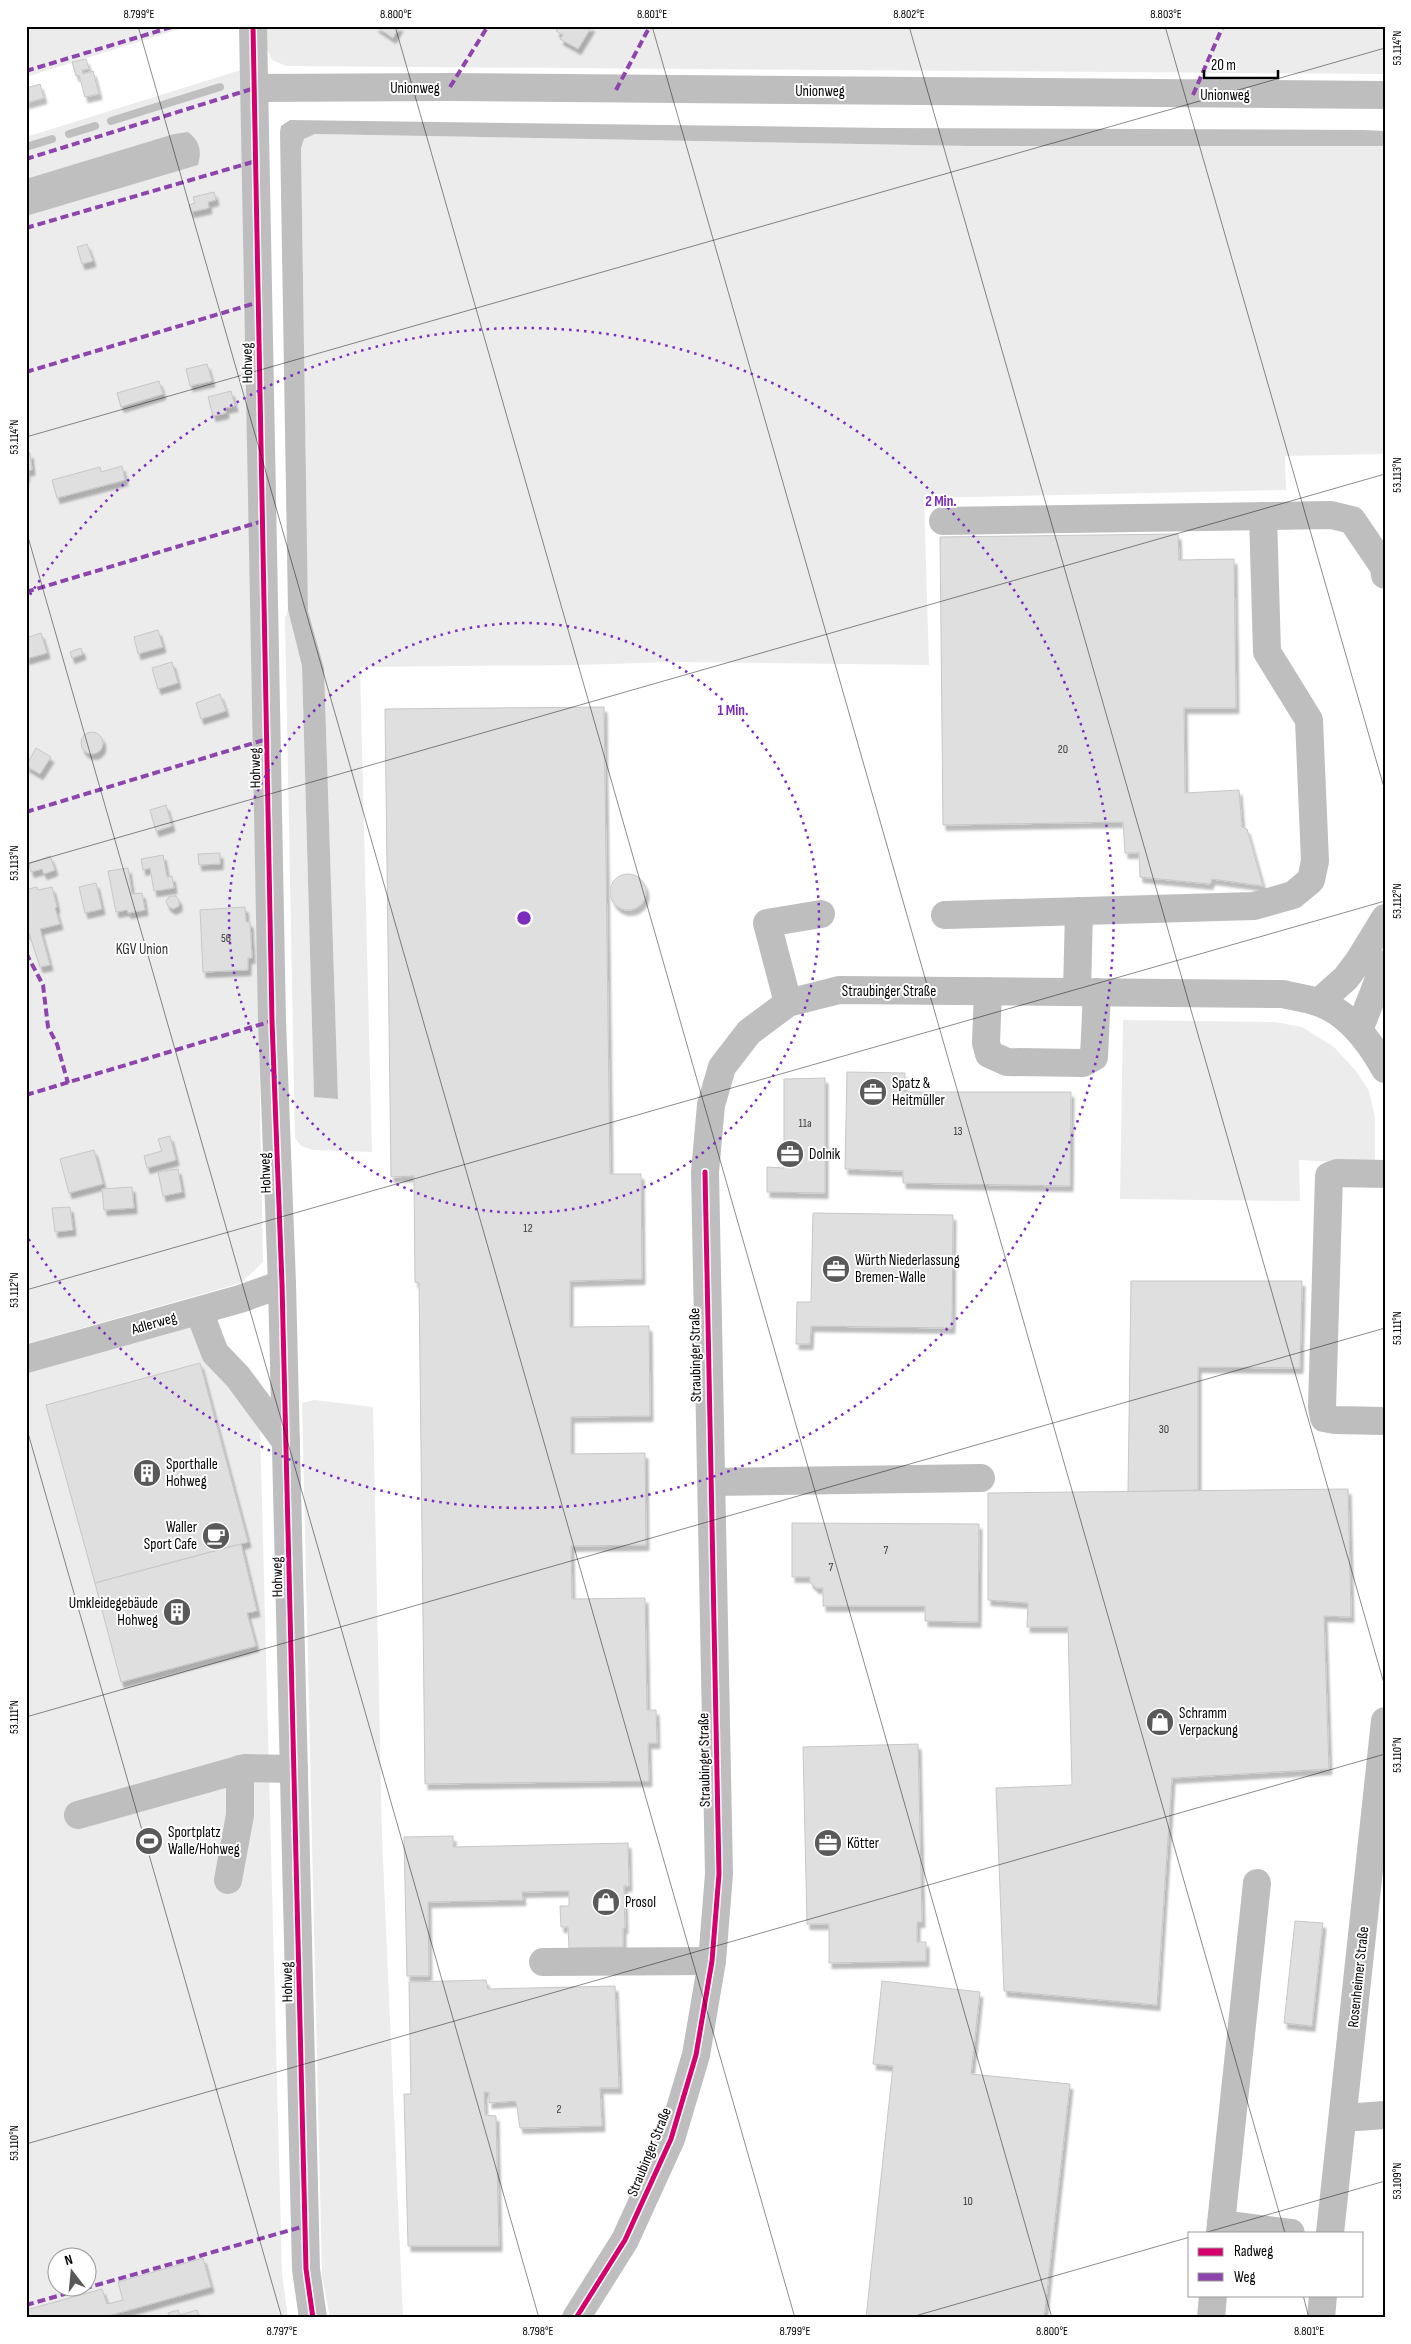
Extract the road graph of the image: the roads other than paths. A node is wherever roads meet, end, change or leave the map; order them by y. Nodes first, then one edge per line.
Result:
1 (253, 26) edge
2 (254, 88) junction
3 (1385, 95) edge
4 (1263, 516) junction
5 (943, 521) dead end
6 (1385, 575) edge
7 (1079, 912) junction
8 (821, 914) dead end
9 (945, 915) dead end
10 (1385, 918) edge
11 (1385, 964) edge
12 (988, 991) junction
13 (1087, 992) junction
14 (1319, 1002) junction
15 (788, 1003) junction
16 (1350, 1023) junction
17 (1385, 1069) edge
18 (1385, 1174) edge
19 (282, 1284) junction
20 (199, 1311) junction
21 (26, 1359) edge
22 (1385, 1421) edge
23 (286, 1442) junction
24 (981, 1478) dead end
25 (711, 1482) junction
26 (1385, 1721) edge
27 (240, 1769) junction
28 (294, 1769) junction
29 (78, 1815) dead end
30 (228, 1880) dead end
31 (1257, 1883) dead end
32 (1376, 1899) edge
33 (712, 1960) junction
34 (543, 1962) dead end
35 (1385, 2115) edge
36 (1343, 2118) junction
37 (1220, 2228) edge
38 (1277, 2232) edge
39 (1330, 2232) edge
40 (1213, 2296) edge
41 (1323, 2296) edge
42 (313, 2318) edge
43 (576, 2318) edge
44 (1211, 2318) edge
45 (1321, 2318) edge

1 - 2 street, Hohweg
2 - 3 street, Unionweg
2 - 19 street, Hohweg
4 - 5 street
4 - 6 street
4 - 7 street
7 - 9 street
7 - 13 street
8 - 15 street
10 - 14 street
11 - 16 street
12 - 13 street, Straubinger Straße
12 - 13 street
12 - 15 street, Straubinger Straße
13 - 14 street, Straubinger Straße
14 - 16 street, Straubinger Straße
15 - 25 street, Straubinger Straße
16 - 17 street
18 - 22 street
19 - 20 street, Adlerweg
19 - 23 street, Hohweg
20 - 21 street, Adlerweg
20 - 23 street
23 - 28 street, Hohweg
24 - 25 street
25 - 33 street, Straubinger Straße
26 - 32 street, Rosenheimer Straße
27 - 28 street
27 - 29 street
27 - 30 street
28 - 42 street, Hohweg
31 - 37 street
32 - 36 street, Rosenheimer Straße
33 - 34 street
33 - 43 street, Straubinger Straße
35 - 36 street
36 - 39 street, Rosenheimer Straße
37 - 38 street
40 - 44 street
41 - 45 street

